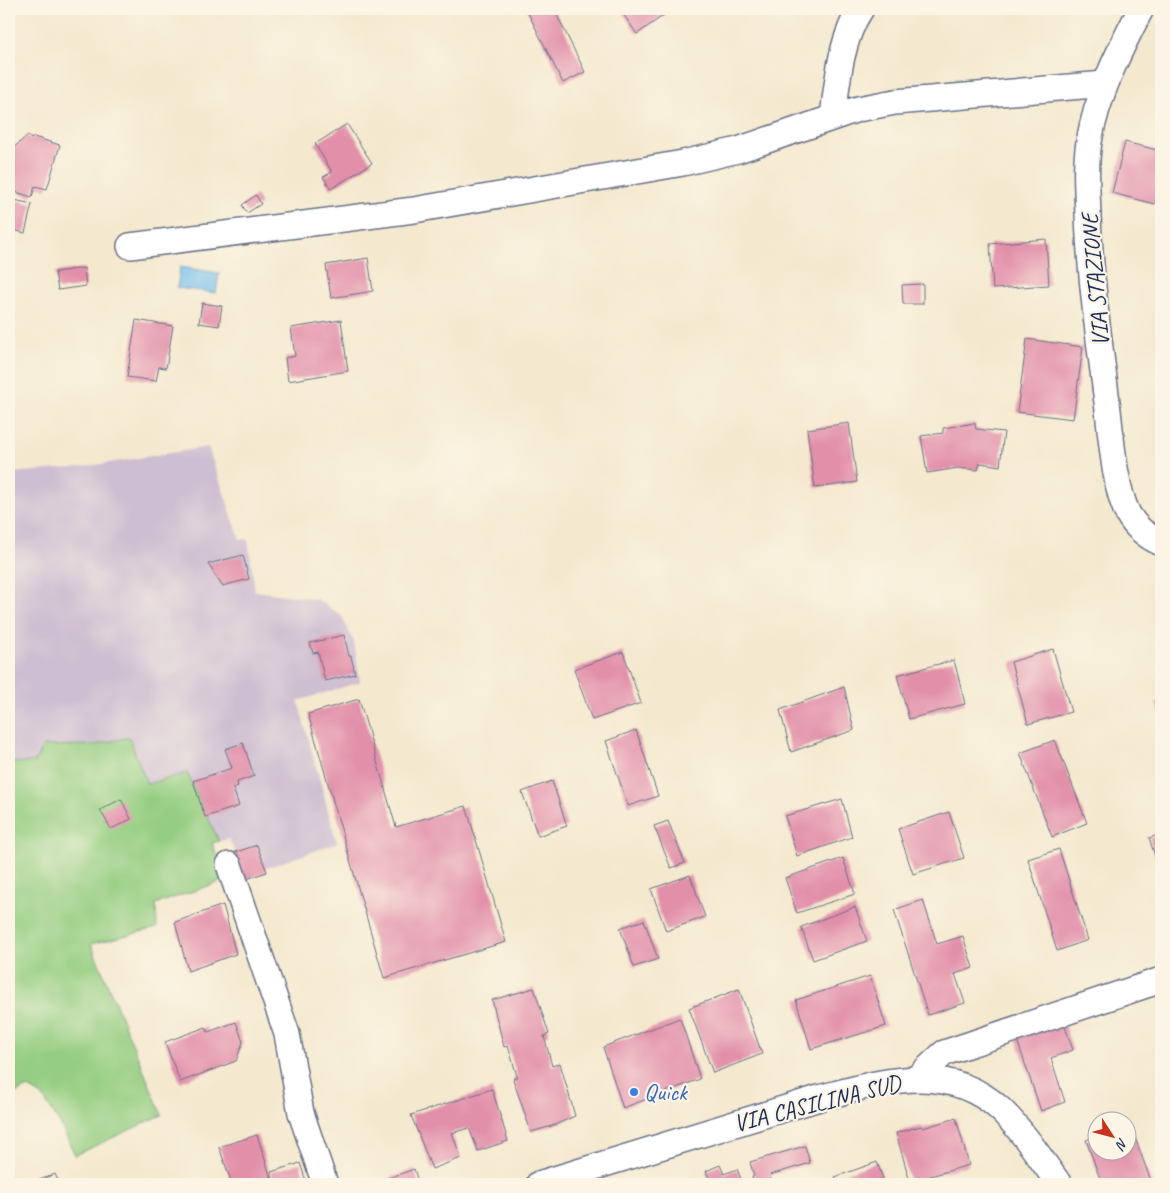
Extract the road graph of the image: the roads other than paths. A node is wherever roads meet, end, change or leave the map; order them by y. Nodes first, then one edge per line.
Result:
1 (861, 9) edge
2 (1141, 9) edge
3 (1105, 84) junction
4 (833, 117) junction
5 (130, 246) dead end
6 (1161, 543) edge
7 (229, 865) dead end
8 (1161, 980) edge
9 (916, 1078) junction
10 (325, 1184) edge
11 (539, 1184) edge
12 (1059, 1184) edge

1 - 4 street
2 - 3 street, VIA STAZIONE
3 - 4 street
3 - 6 street, VIA STAZIONE
4 - 5 street
7 - 10 street
8 - 9 street
9 - 11 street, VIA CASILINA SUD
9 - 12 street, VIA CASILINA SUD

